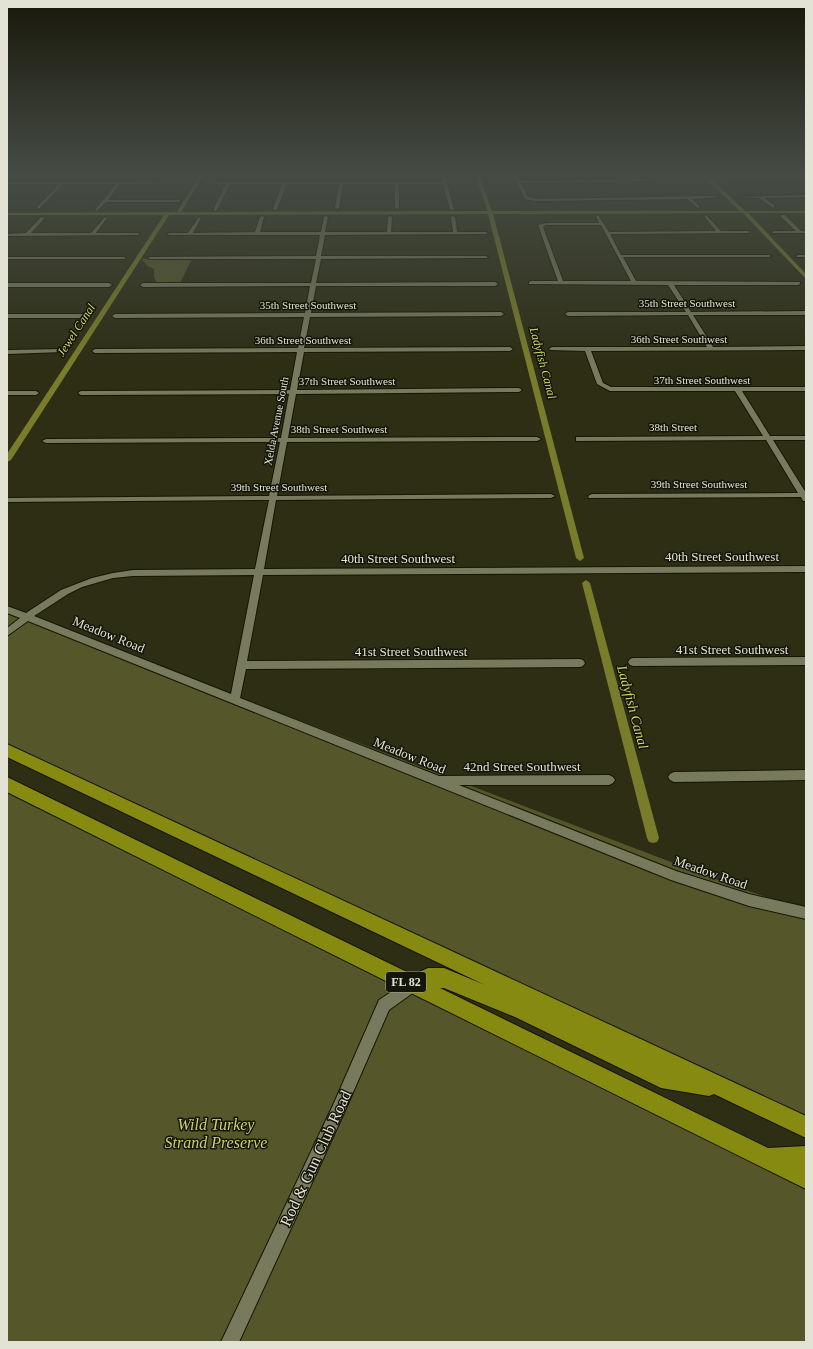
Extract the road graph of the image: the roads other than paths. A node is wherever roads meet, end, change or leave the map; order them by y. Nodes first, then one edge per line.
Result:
1 (322, 238) edge
2 (544, 238) edge
3 (609, 238) edge
4 (619, 256) junction
5 (769, 256) dead end
6 (798, 256) dead end
7 (806, 256) edge
8 (318, 257) junction
9 (486, 257) dead end
10 (7, 258) edge
11 (124, 258) dead end
12 (150, 258) dead end
13 (531, 283) dead end
14 (561, 283) junction
15 (634, 283) junction
16 (670, 283) junction
17 (798, 283) dead end
18 (314, 284) junction
19 (495, 284) dead end
20 (7, 285) edge
21 (109, 285) dead end
22 (143, 285) dead end
23 (806, 313) edge
24 (501, 314) dead end
25 (568, 314) dead end
26 (690, 314) junction
27 (308, 315) junction
28 (7, 316) edge
29 (86, 316) dead end
30 (115, 316) dead end
31 (806, 348) edge
32 (510, 349) dead end
33 (552, 349) dead end
34 (587, 349) junction
35 (712, 349) junction
36 (301, 350) junction
37 (61, 351) dead end
38 (95, 351) dead end
39 (7, 352) edge
40 (737, 389) junction
41 (806, 389) edge
42 (518, 390) dead end
43 (293, 392) junction
44 (7, 393) edge
45 (36, 393) dead end
46 (81, 393) dead end
47 (579, 438) dead end
48 (767, 438) junction
49 (806, 438) edge
50 (537, 439) dead end
51 (284, 440) junction
52 (46, 441) dead end
53 (551, 496) dead end
54 (592, 496) dead end
55 (805, 496) edge
56 (273, 498) junction
57 (7, 500) edge
58 (806, 569) edge
59 (259, 572) junction
60 (7, 609) edge
61 (26, 617) junction
62 (7, 633) edge
63 (806, 661) edge
64 (633, 662) dead end
65 (580, 663) dead end
66 (242, 665) junction
67 (235, 700) junction
68 (7, 750) edge
69 (806, 775) edge
70 (674, 777) dead end
71 (436, 780) junction
72 (609, 780) dead end
73 (7, 784) edge
74 (806, 913) edge
75 (412, 985) junction
76 (727, 1089) junction
77 (806, 1127) edge
78 (806, 1158) edge
79 (767, 1159) junction
80 (806, 1178) edge
81 (230, 1342) edge

1 - 8 street, Xelda Avenue South
2 - 14 street
3 - 4 street
4 - 5 street
4 - 15 street
6 - 7 street
8 - 9 street
8 - 12 street
8 - 18 street, Xelda Avenue South
10 - 11 street
13 - 14 street
14 - 15 street
15 - 16 street
16 - 17 street
16 - 26 street
18 - 19 street
18 - 22 street
18 - 27 street, Xelda Avenue South
20 - 21 street
23 - 26 street, 35th Street Southwest
24 - 27 street, 35th Street Southwest
25 - 26 street, 35th Street Southwest
26 - 35 street
27 - 30 street, 35th Street Southwest
27 - 36 street, Xelda Avenue South
28 - 29 street
31 - 35 street, 36th Street Southwest
32 - 36 street, 36th Street Southwest
33 - 34 street, 36th Street Southwest
34 - 35 street, 36th Street Southwest
34 - 40 street, 37th Street Southwest
36 - 38 street, 36th Street Southwest
36 - 43 street, Xelda Avenue South
37 - 39 street
40 - 41 street, 37th Street Southwest
40 - 48 street
42 - 43 street, 37th Street Southwest
43 - 46 street, 37th Street Southwest
43 - 51 street, Xelda Avenue South
44 - 45 street
47 - 48 street, 38th Street
48 - 49 street
48 - 55 street
50 - 51 street, 38th Street Southwest
51 - 52 street, 38th Street Southwest
51 - 56 street, Xelda Avenue South
53 - 56 street, 39th Street Southwest
54 - 55 street, 39th Street Southwest
56 - 57 street, 39th Street Southwest
56 - 59 street, Xelda Avenue South
58 - 59 street, 40th Street Southwest
59 - 61 street, 40th Street Southwest
59 - 66 street, Xelda Avenue South
60 - 61 street, Meadow Road
61 - 62 street, 40th Street Southwest
61 - 67 street, Meadow Road
63 - 64 street, 41st Street Southwest
65 - 66 street, 41st Street Southwest
66 - 67 street, Xelda Avenue South
67 - 71 street, Meadow Road
68 - 76 highway
69 - 70 street
71 - 72 street, 42nd Street Southwest
71 - 74 street, Meadow Road
73 - 75 highway, FL 82
75 - 76 highway
75 - 79 highway, FL 82
75 - 81 street, Rod & Gun Club Road
76 - 77 highway
78 - 79 highway
79 - 80 highway, FL 82

